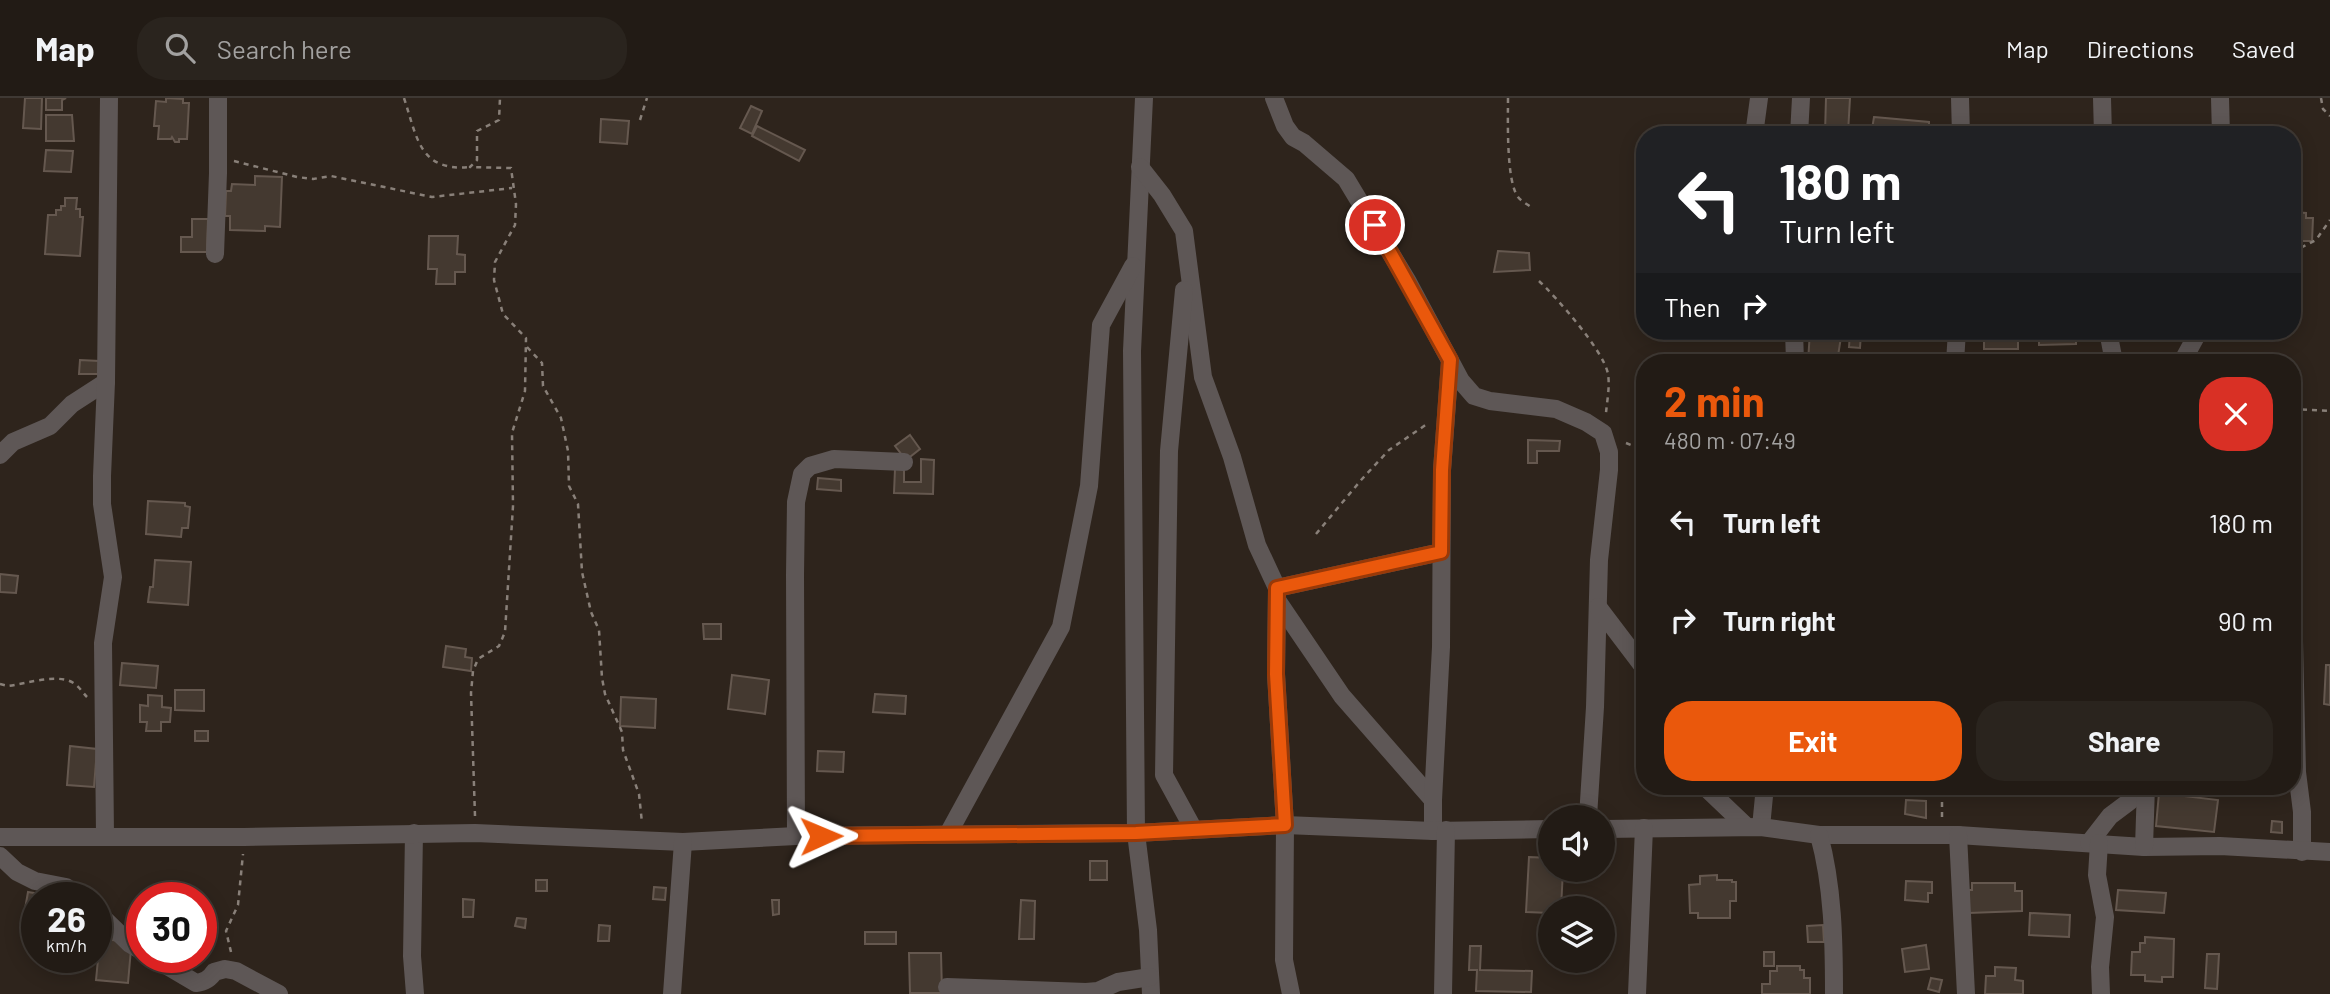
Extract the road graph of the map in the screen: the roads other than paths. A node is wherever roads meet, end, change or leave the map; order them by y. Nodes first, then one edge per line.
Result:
1 (109, 98) edge
2 (218, 98) edge
3 (1144, 98) edge
4 (1274, 98) edge
5 (1759, 98) edge
6 (1801, 98) edge
7 (1960, 98) edge
8 (2102, 98) edge
9 (2220, 98) edge
10 (1755, 126) edge
11 (1799, 126) edge
12 (1961, 126) edge
13 (2103, 126) edge
14 (2221, 126) edge
15 (1140, 167) junction
16 (215, 254) dead end
17 (1187, 255) junction
18 (1136, 261) junction
19 (1450, 360) junction
20 (106, 382) junction
21 (0, 455) edge
22 (904, 462) dead end
23 (1441, 552) junction
24 (1277, 594) junction
25 (1598, 607) junction
26 (1636, 658) edge
27 (1715, 795) edge
28 (1763, 795) edge
29 (2133, 795) edge
30 (2146, 795) edge
31 (2300, 795) edge
32 (1433, 800) junction
33 (1589, 805) edge
34 (1285, 825) junction
35 (1754, 827) junction
36 (1644, 828) junction
37 (1538, 829) edge
38 (1615, 829) edge
39 (1194, 830) junction
40 (1440, 830) junction
41 (414, 833) junction
42 (1136, 833) junction
43 (947, 834) junction
44 (105, 835) junction
45 (1819, 835) junction
46 (1950, 835) junction
47 (796, 836) junction
48 (0, 837) edge
49 (682, 842) junction
50 (2094, 843) junction
51 (2144, 847) junction
52 (2302, 852) junction
53 (2330, 852) edge
54 (0, 856) edge
55 (40, 882) edge
56 (112, 927) edge
57 (126, 940) edge
58 (171, 973) edge
59 (1150, 986) edge
60 (187, 987) edge
61 (947, 987) dead end
62 (1087, 993) edge
63 (279, 994) edge
64 (415, 994) edge
65 (672, 994) edge
66 (1291, 994) edge
67 (1443, 994) edge
68 (1637, 994) edge
69 (1834, 994) edge
70 (1966, 994) edge
71 (2101, 994) edge

1 - 20 street
2 - 16 street
3 - 15 street
4 - 19 street
5 - 10 street
6 - 11 street
7 - 12 street
8 - 13 street
9 - 14 street
15 - 17 street
15 - 18 street
17 - 24 street
17 - 39 street
18 - 42 street
18 - 43 street
19 - 23 street
19 - 25 street
20 - 21 street
20 - 44 street
22 - 47 street
23 - 24 street
23 - 32 street
24 - 32 street
24 - 34 street
25 - 26 street
25 - 33 street
27 - 35 street
28 - 35 street
29 - 50 street
30 - 51 street
31 - 52 street
32 - 40 street
34 - 39 street
34 - 40 street
34 - 66 street
35 - 36 street
35 - 45 street
36 - 38 street
36 - 68 street
37 - 40 street
39 - 42 street
40 - 67 street
41 - 44 street
41 - 49 street
41 - 64 street
42 - 43 street
42 - 59 street
43 - 47 street
44 - 48 street
45 - 46 street
45 - 69 street
46 - 50 street
46 - 70 street
47 - 49 street
49 - 65 street
50 - 51 street
50 - 71 street
51 - 52 street
52 - 53 street
54 - 55 street
56 - 57 street
58 - 60 street
59 - 62 street
60 - 63 street
61 - 62 street

